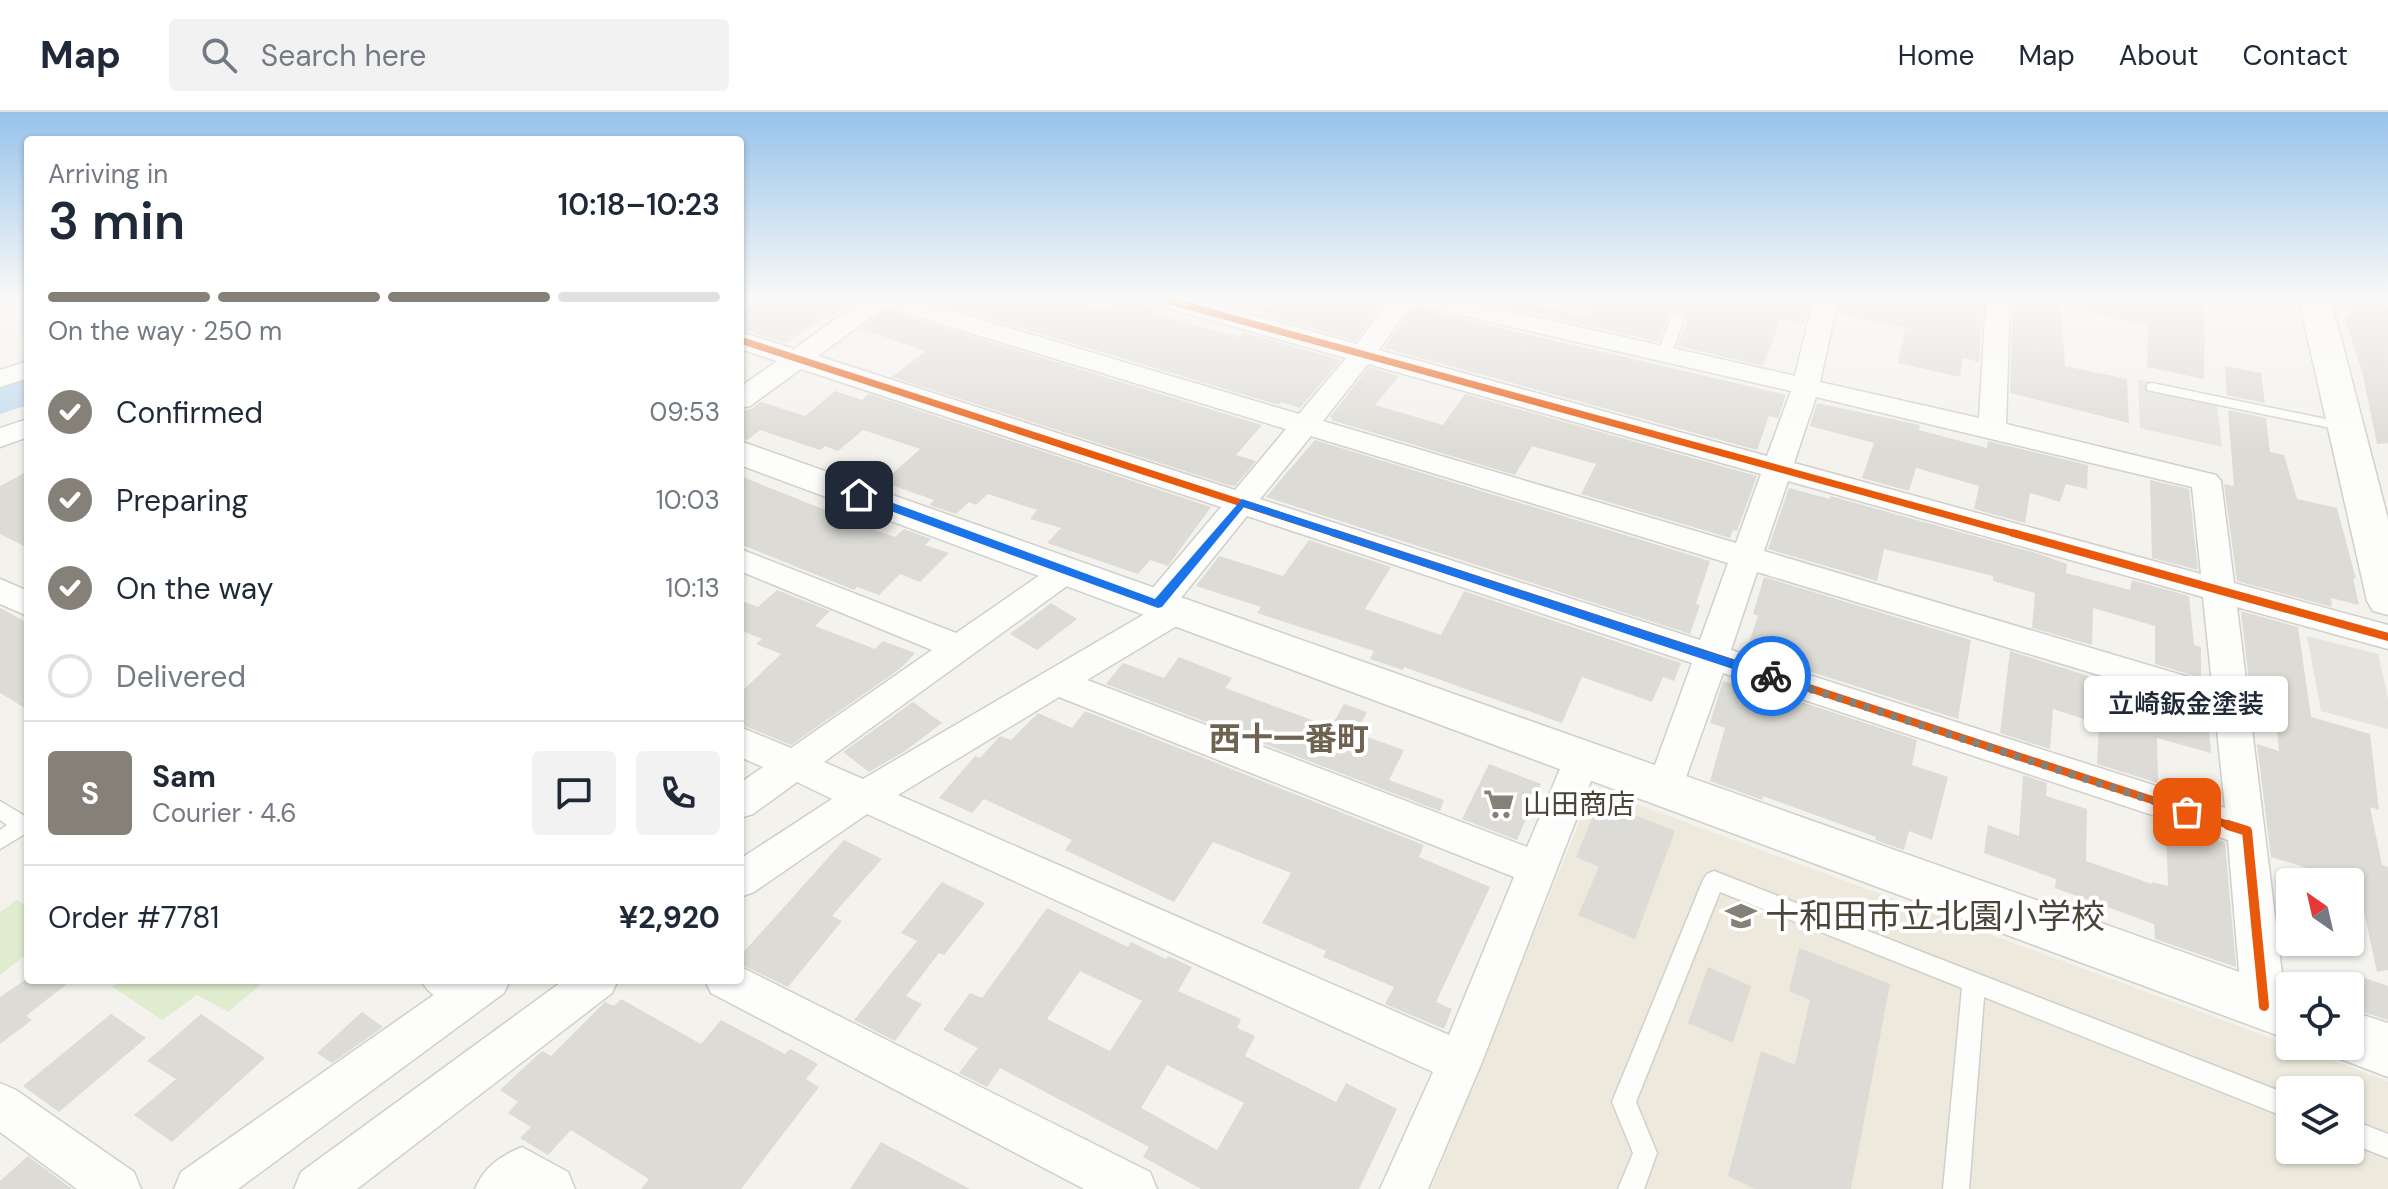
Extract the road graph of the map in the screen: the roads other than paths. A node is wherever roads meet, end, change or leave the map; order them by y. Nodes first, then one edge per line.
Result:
1 (771, 350) edge
2 (809, 350) edge
3 (1053, 350) edge
4 (1345, 350) edge
5 (1365, 350) edge
6 (1640, 350) edge
7 (1666, 350) edge
8 (1814, 350) edge
9 (1996, 350) edge
10 (2327, 350) edge
11 (1362, 355) junction
12 (1664, 356) junction
13 (797, 359) junction
14 (24, 370) edge
15 (0, 379) edge
16 (2152, 387) dead end
17 (1805, 389) junction
18 (744, 397) edge
19 (1302, 426) junction
20 (2345, 427) junction
21 (24, 429) edge
22 (1992, 429) junction
23 (0, 438) edge
24 (744, 453) edge
25 (1778, 468) junction
26 (1242, 502) junction
27 (1748, 559) junction
28 (744, 561) edge
29 (1067, 571) junction
30 (0, 590) edge
31 (2216, 591) junction
32 (2388, 601) edge
33 (24, 603) edge
34 (1168, 607) junction
35 (2388, 637) edge
36 (958, 647) junction
37 (1713, 657) junction
38 (1058, 683) junction
39 (2230, 702) junction
40 (744, 743) edge
41 (1582, 758) junction
42 (793, 766) junction
43 (1666, 787) junction
44 (864, 797) junction
45 (744, 800) edge
46 (0, 809) edge
47 (2247, 831) junction
48 (0, 841) edge
49 (1536, 868) junction
50 (744, 877) edge
51 (1974, 981) junction
52 (592, 984) edge
53 (734, 984) edge
54 (461, 987) edge
55 (2276, 1004) edge
56 (2276, 1010) edge
57 (2364, 1042) edge
58 (2388, 1050) edge
59 (1460, 1062) junction
60 (2276, 1101) edge
61 (0, 1105) edge
62 (2364, 1137) edge
63 (2388, 1146) edge
64 (117, 1189) edge
65 (198, 1189) edge
66 (318, 1189) edge
67 (499, 1189) edge
68 (551, 1189) edge
69 (1133, 1189) edge
70 (1404, 1189) edge
71 (1631, 1189) edge
72 (1956, 1189) edge

1 - 13 street
2 - 13 street
3 - 19 street
4 - 11 street
5 - 11 street
6 - 12 street
7 - 12 lane
8 - 17 street
9 - 22 street
10 - 20 street
11 - 19 street
11 - 25 street
12 - 17 street
13 - 18 street
13 - 26 street
14 - 15 street
16 - 20 lane
17 - 22 street
17 - 25 street
19 - 26 street
19 - 27 street
20 - 32 street
21 - 23 street
22 - 31 street
24 - 29 street
25 - 27 street
25 - 31 street
26 - 34 street
26 - 37 street
27 - 37 street
27 - 39 street
28 - 36 street
29 - 34 street
29 - 36 street
30 - 33 street
31 - 35 street
31 - 39 street
34 - 38 street
34 - 41 street
36 - 42 street
37 - 43 street
37 - 47 street
38 - 44 street
38 - 49 street
39 - 47 street
40 - 42 street
41 - 43 street
41 - 49 street
42 - 44 street
42 - 45 street
43 - 56 street
44 - 50 street
44 - 59 street
46 - 48 lane
47 - 55 street
49 - 59 street
51 - 60 lane
51 - 71 lane
51 - 72 lane
52 - 66 street
53 - 69 street
54 - 65 street
57 - 58 street
59 - 70 street
61 - 64 street
62 - 63 lane
67 - 68 street

